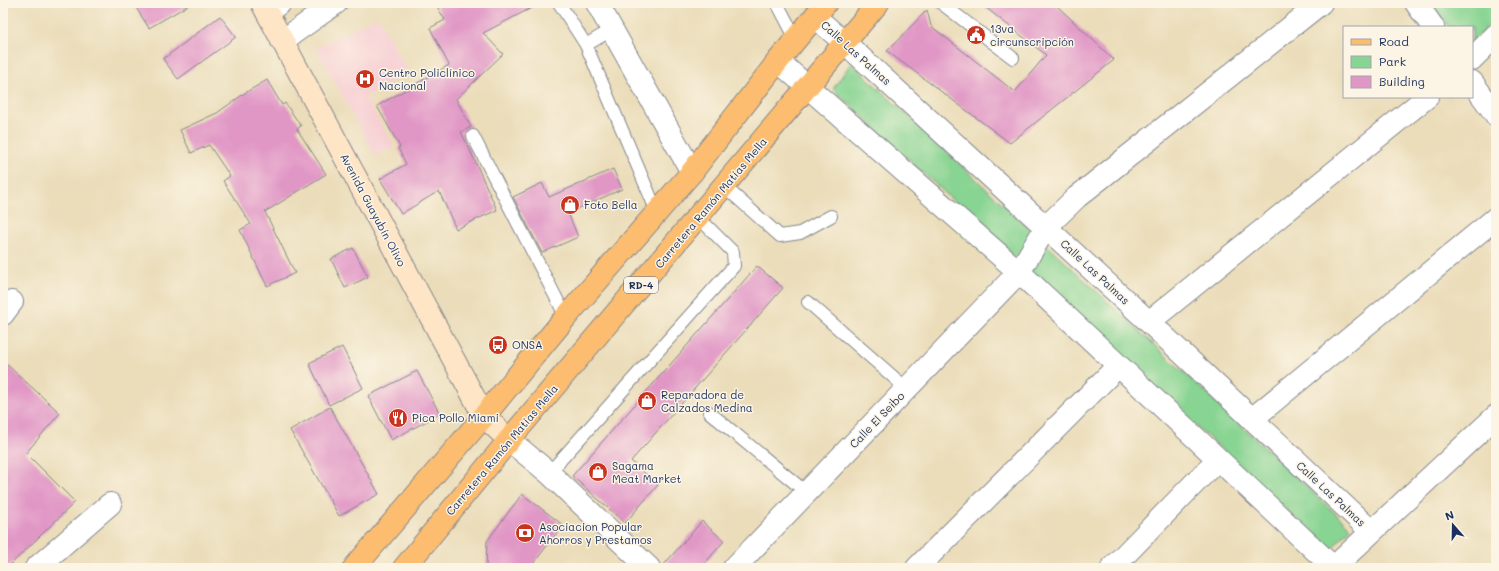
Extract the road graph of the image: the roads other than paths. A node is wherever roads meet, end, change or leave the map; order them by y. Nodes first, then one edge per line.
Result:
1 (336, 3) edge
2 (559, 3) edge
3 (597, 3) edge
4 (777, 3) edge
5 (878, 3) edge
6 (941, 3) edge
7 (1320, 3) edge
8 (1416, 3) edge
9 (270, 6) edge
10 (821, 10) edge
11 (1432, 26) edge
12 (611, 30) junction
13 (1496, 35) edge
14 (796, 39) junction
15 (282, 41) junction
16 (845, 43) junction
17 (586, 46) junction
18 (1013, 58) dead end
19 (1473, 58) edge
20 (778, 61) junction
21 (1473, 83) edge
22 (808, 86) junction
23 (1426, 98) edge
24 (1496, 115) edge
25 (473, 136) dead end
26 (692, 172) junction
27 (724, 186) junction
28 (657, 212) junction
29 (831, 216) dead end
30 (698, 217) junction
31 (1496, 218) edge
32 (1046, 226) junction
33 (1019, 272) junction
34 (808, 302) dead end
35 (566, 317) junction
36 (1149, 322) junction
37 (1118, 366) junction
38 (907, 389) junction
39 (709, 412) dead end
40 (484, 416) junction
41 (1496, 416) edge
42 (1252, 419) junction
43 (509, 440) junction
44 (1217, 460) junction
45 (549, 473) junction
46 (807, 493) junction
47 (110, 504) dead end
48 (1372, 531) junction
49 (44, 565) edge
50 (354, 568) edge
51 (404, 568) edge
52 (649, 568) edge
53 (734, 568) edge
54 (917, 568) edge
55 (1112, 568) edge
56 (1333, 568) edge

1 - 15 street
2 - 17 lane
3 - 12 street
4 - 14 lane
5 - 16 main road, Carretera Ramón Matías Mella / RD-4
6 - 18 lane
7 - 32 street, Calle El Seibo
8 - 11 street
9 - 15 main road, Avenida Guayubín Olivo
10 - 14 main road
10 - 16 street, Calle Las Palmas
12 - 17 lane
12 - 26 street
13 - 19 street
14 - 20 main road
15 - 40 main road, Avenida Guayubín Olivo
16 - 22 main road, Carretera Ramón Matías Mella / RD-4
16 - 32 street, Calle Las Palmas
17 - 28 lane
20 - 22 street
20 - 26 main road
21 - 24 street
22 - 27 main road, Carretera Ramón Matías Mella / RD-4
22 - 33 street
23 - 36 street
25 - 35 lane
26 - 28 main road
27 - 29 lane
27 - 30 main road, Carretera Ramón Matías Mella / RD-4
28 - 35 main road
30 - 43 main road, Carretera Ramón Matías Mella / RD-4
30 - 45 lane
31 - 42 street
32 - 33 street, Calle El Seibo
32 - 36 street, Calle Las Palmas
33 - 37 street
33 - 38 street, Calle El Seibo
34 - 38 lane
35 - 40 main road
36 - 42 street, Calle Las Palmas
37 - 44 street
37 - 54 street
38 - 46 street, Calle El Seibo
39 - 46 lane
40 - 43 main road, Avenida Guayubín Olivo
40 - 50 main road
41 - 48 street
42 - 48 street, Calle Las Palmas
43 - 45 street
43 - 51 main road, Carretera Ramón Matías Mella / RD-4
44 - 55 street
44 - 56 street
45 - 52 street
46 - 53 street, Calle El Seibo
47 - 49 street
48 - 56 street

